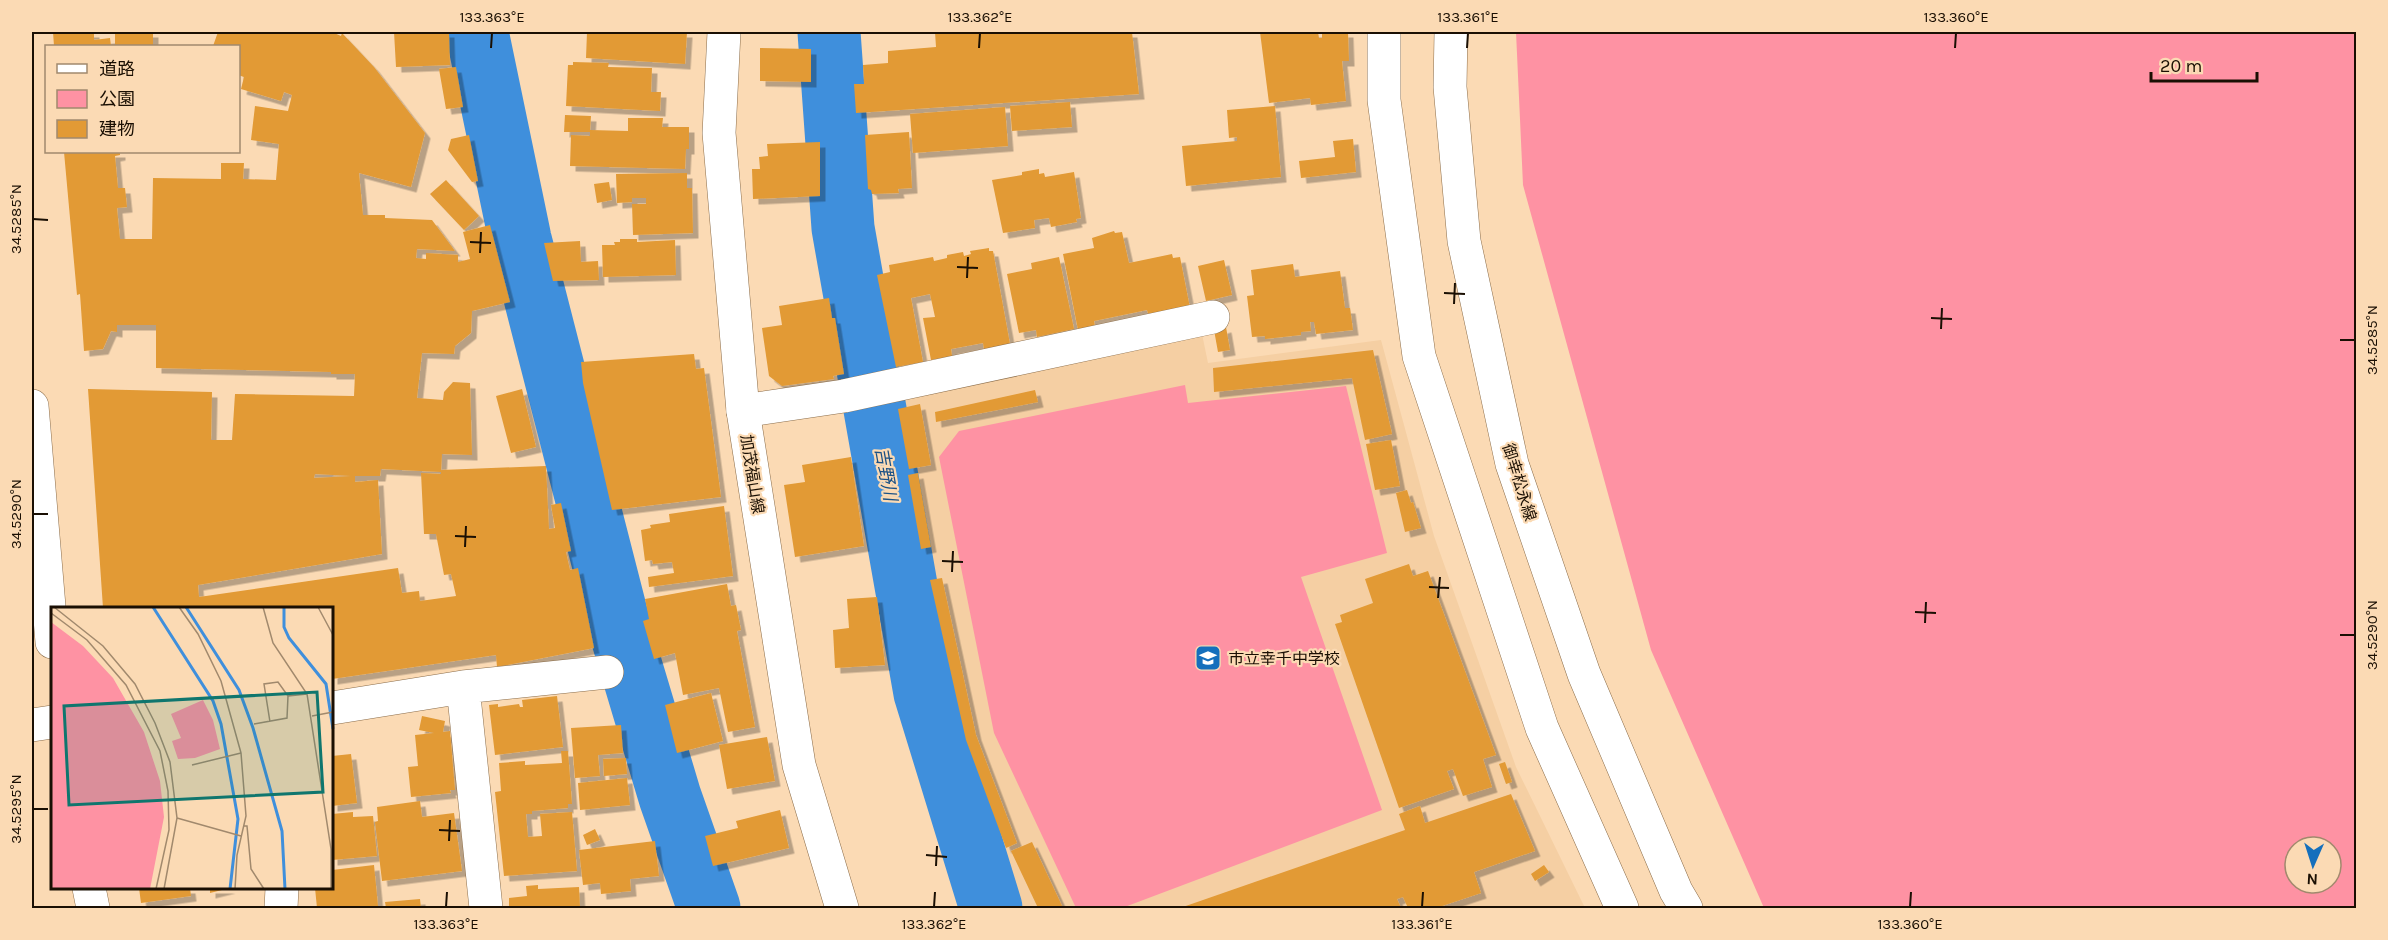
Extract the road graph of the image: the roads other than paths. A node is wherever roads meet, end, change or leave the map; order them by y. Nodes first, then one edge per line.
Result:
1 (724, 32) edge
2 (1384, 32) edge
3 (1451, 32) edge
4 (1214, 316) dead end
5 (32, 406) edge
6 (743, 411) junction
7 (51, 630) edge
8 (607, 672) dead end
9 (463, 687) junction
10 (333, 708) edge
11 (51, 722) edge
12 (32, 725) edge
13 (89, 889) edge
14 (282, 889) edge
15 (93, 909) edge
16 (281, 909) edge
17 (486, 909) edge
18 (842, 909) edge
19 (1622, 909) edge
20 (1686, 909) edge

1 - 6 street, 加茂福山線
2 - 19 street
3 - 20 street, 御幸松永線
4 - 6 street
5 - 7 street
6 - 18 street, 加茂福山線
8 - 9 street
9 - 10 street
9 - 17 street
11 - 12 street
13 - 15 street
14 - 16 street

